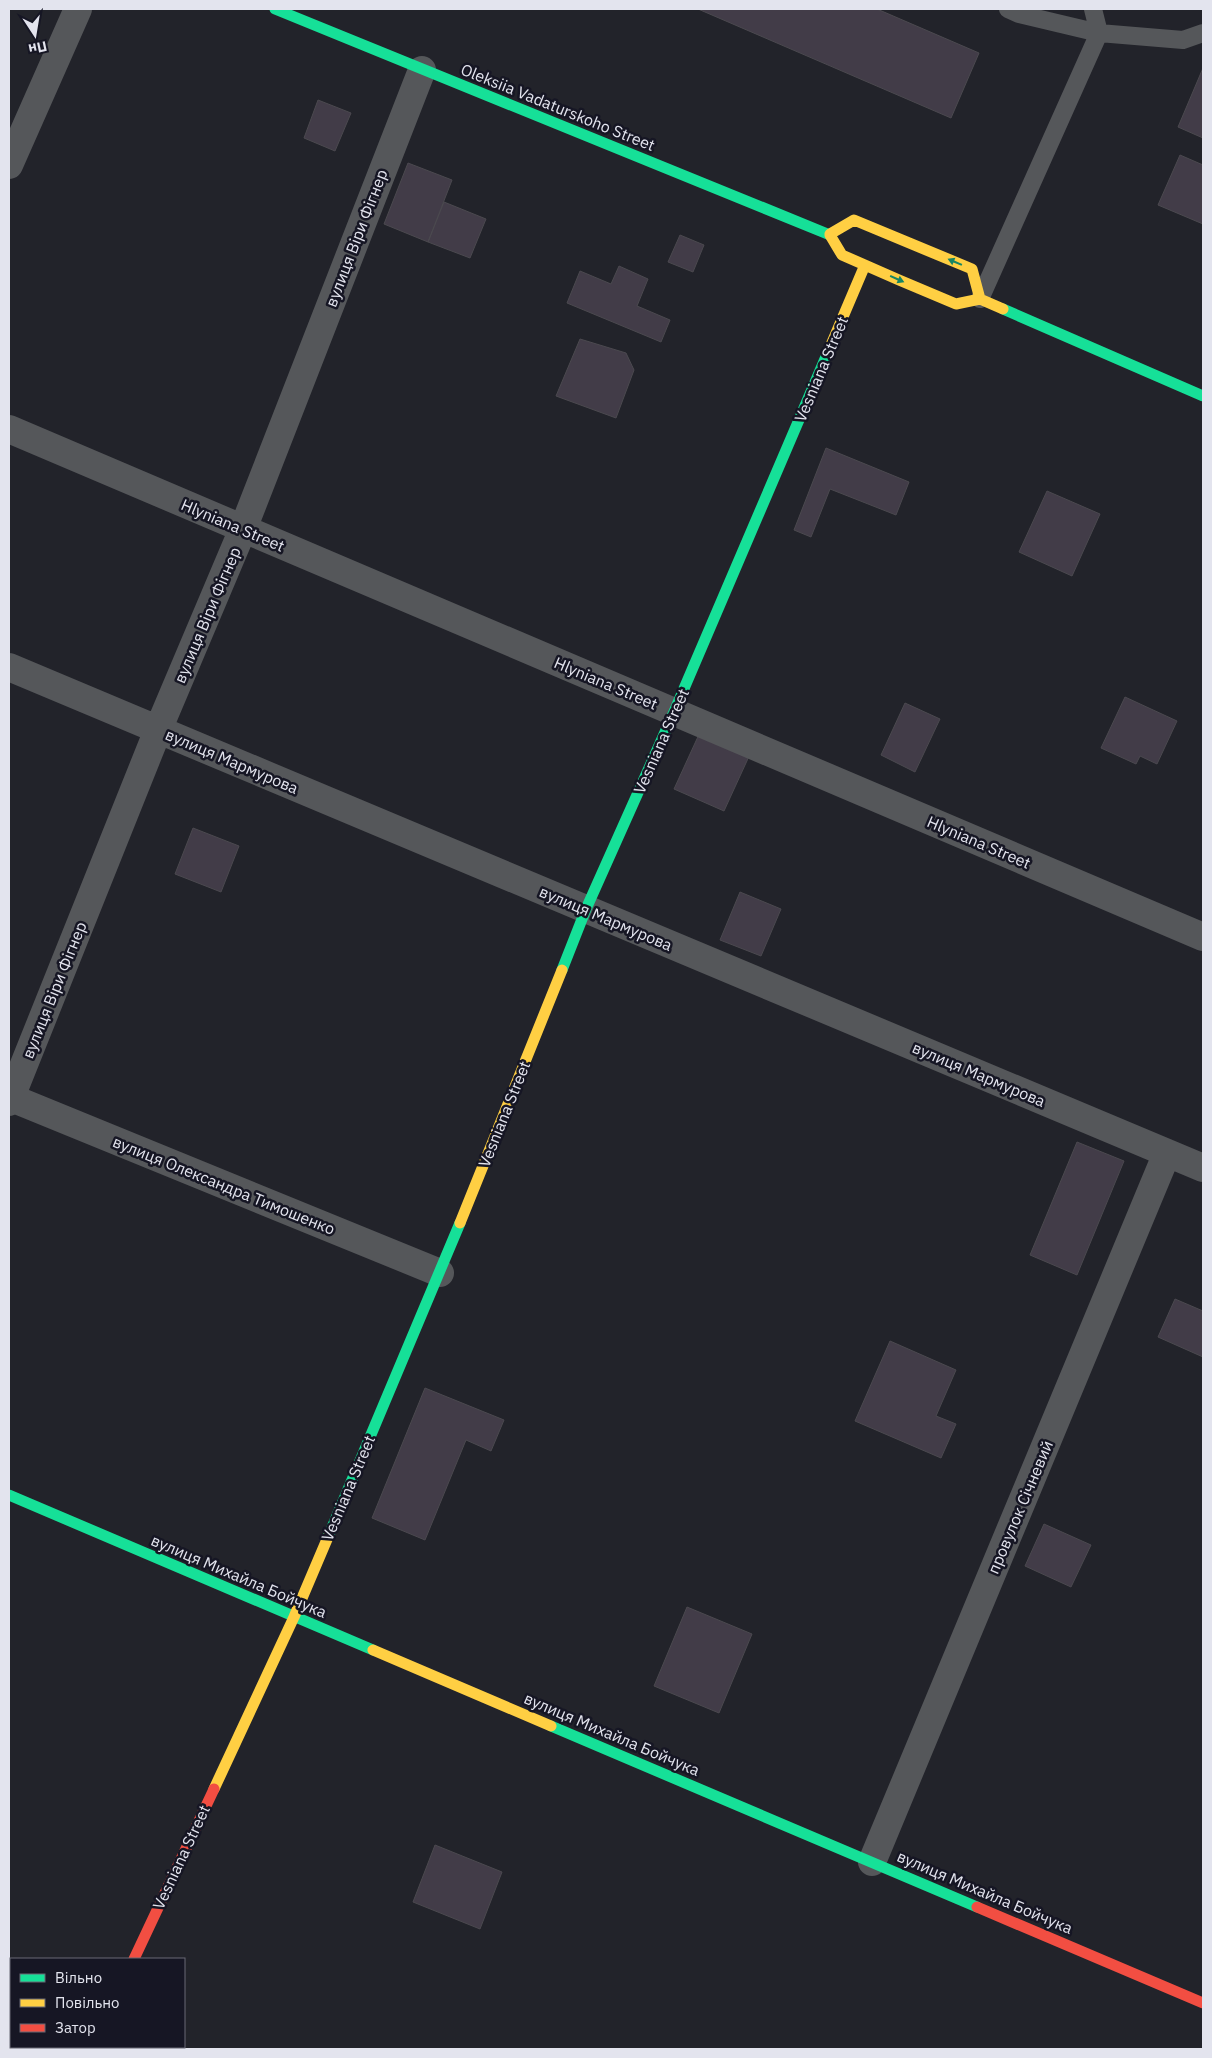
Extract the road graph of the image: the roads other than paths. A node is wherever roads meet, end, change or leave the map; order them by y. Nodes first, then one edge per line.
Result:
1 (78, 9) edge
2 (275, 9) edge
3 (1008, 9) edge
4 (1093, 9) edge
5 (1099, 33) junction
6 (1203, 33) edge
7 (422, 70) junction
8 (9, 165) edge
9 (830, 234) junction
10 (866, 265) junction
11 (980, 299) junction
12 (1203, 396) edge
13 (9, 429) edge
14 (243, 529) junction
15 (9, 667) edge
16 (674, 712) junction
17 (158, 730) junction
18 (586, 910) junction
19 (1203, 937) edge
20 (9, 1099) edge
21 (1168, 1152) junction
22 (1203, 1168) edge
23 (440, 1273) junction
24 (9, 1495) edge
25 (294, 1617) junction
26 (872, 1862) junction
27 (134, 1958) edge
28 (1203, 2003) edge

1 - 8 street
2 - 7 street, Oleksiia Vadaturskoho Street
3 - 5 lane
4 - 5 lane
5 - 6 lane
5 - 11 lane
7 - 9 street, Oleksiia Vadaturskoho Street
7 - 14 street, вулиця Віри Фігнер
9 - 10 street
11 -> 9 street
10 -> 11 street
10 - 16 street, Vesniana Street
11 - 12 street
13 - 14 street, Hlyniana Street
14 - 16 street, Hlyniana Street
14 - 17 street, вулиця Віри Фігнер
15 - 17 street, вулиця Мармурова
16 - 18 street, Vesniana Street
16 - 19 street, Hlyniana Street
17 - 18 street, вулиця Мармурова
17 - 20 street, вулиця Віри Фігнер
18 - 21 street, вулиця Мармурова
18 - 23 street, Vesniana Street
20 - 23 street, вулиця Олександра Тимошенко
21 - 22 street, вулиця Мармурова
21 - 26 street, провулок Січневий
23 - 25 street, Vesniana Street
24 - 25 street, вулиця Михайла Бойчука
25 - 26 street, вулиця Михайла Бойчука
25 - 27 street, Vesniana Street
26 - 28 street, вулиця Михайла Бойчука

